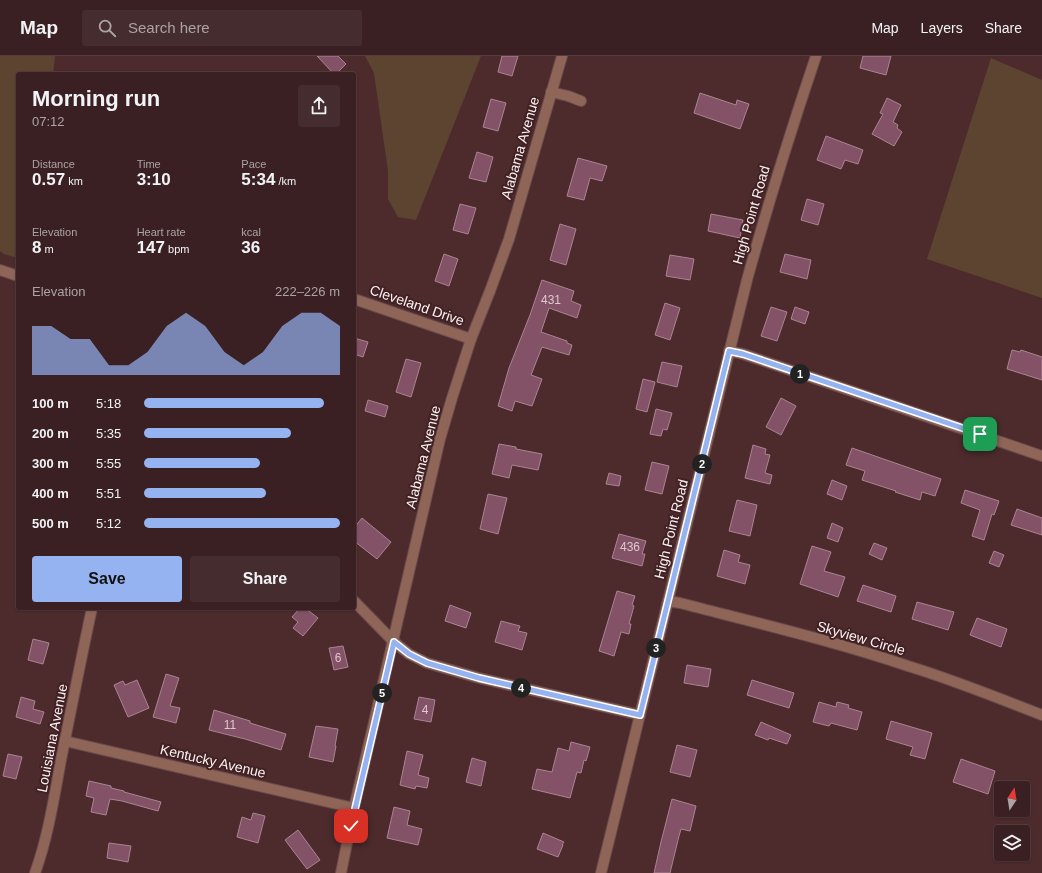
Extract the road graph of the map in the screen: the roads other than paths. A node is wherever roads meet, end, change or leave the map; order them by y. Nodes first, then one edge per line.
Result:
1 (562, 56) edge
2 (816, 56) edge
3 (551, 92) junction
4 (581, 101) dead end
5 (0, 270) edge
6 (16, 275) edge
7 (356, 299) edge
8 (471, 339) junction
9 (729, 351) junction
10 (1042, 456) edge
11 (668, 601) junction
12 (356, 603) edge
13 (92, 610) edge
14 (394, 642) junction
15 (640, 715) junction
16 (1042, 715) edge
17 (65, 740) junction
18 (354, 808) junction
19 (35, 873) edge
20 (341, 873) edge
21 (601, 873) edge

1 - 3 street, Alabama Avenue
2 - 9 street, High Point Road
3 - 4 street
3 - 8 street, Alabama Avenue
5 - 6 street
7 - 8 street, Cleveland Drive
8 - 14 street, Alabama Avenue
9 - 10 street
9 - 11 street, High Point Road
11 - 15 street, High Point Road
11 - 16 street, Skyview Circle
12 - 14 street
13 - 17 street, Louisiana Avenue
14 - 15 street
14 - 18 street, Alabama Avenue
15 - 21 street, High Point Road
17 - 18 street, Kentucky Avenue
17 - 19 street, Louisiana Avenue
18 - 20 street, Alabama Avenue

